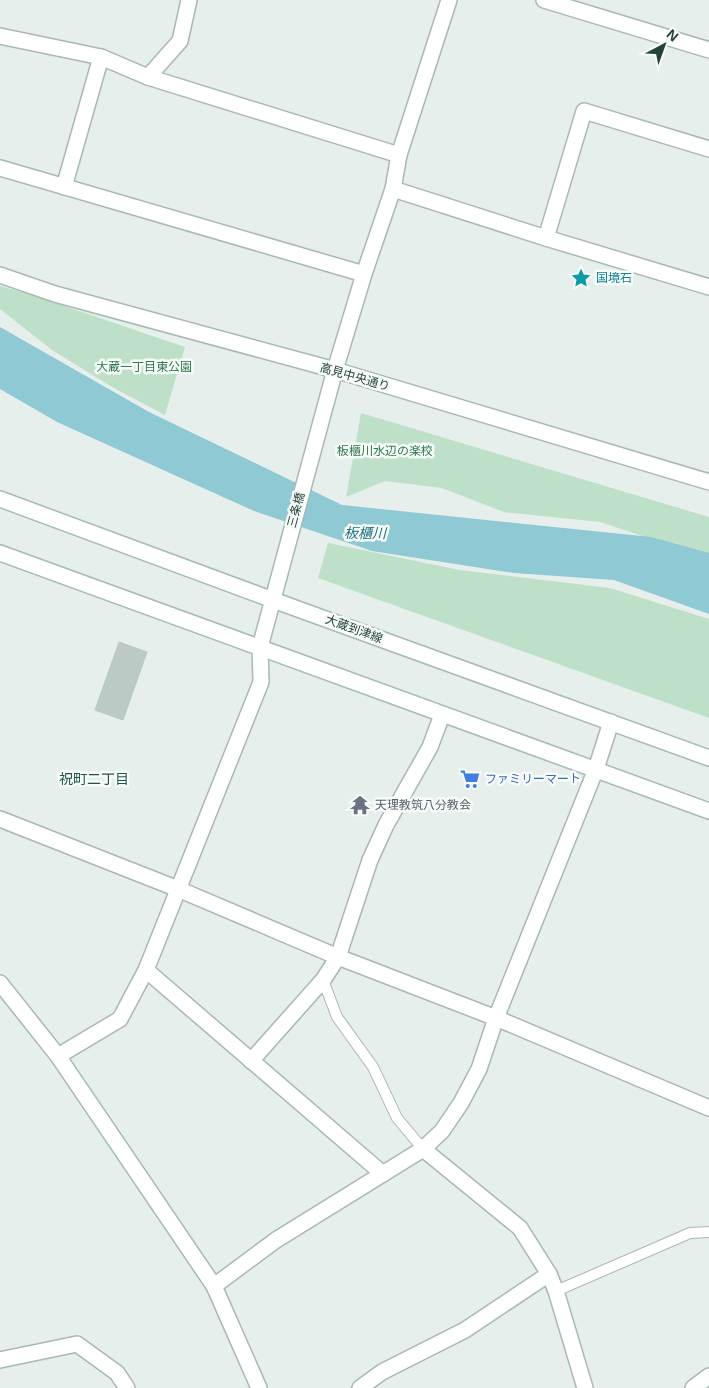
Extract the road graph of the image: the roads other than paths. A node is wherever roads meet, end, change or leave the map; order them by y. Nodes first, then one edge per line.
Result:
1 (189, 0) edge
2 (449, 0) edge
3 (544, 0) edge
4 (0, 36) edge
5 (709, 50) edge
6 (101, 57) junction
7 (148, 77) junction
8 (709, 149) edge
9 (399, 155) junction
10 (0, 168) edge
11 (64, 187) junction
12 (393, 189) junction
13 (546, 238) junction
14 (364, 274) junction
15 (0, 275) edge
16 (709, 287) edge
17 (335, 370) junction
18 (709, 482) edge
19 (0, 499) edge
20 (0, 553) edge
21 (273, 600) junction
22 (260, 647) junction
23 (442, 715) junction
24 (611, 722) junction
25 (709, 758) edge
26 (596, 770) junction
27 (709, 811) edge
28 (0, 819) edge
29 (178, 889) junction
30 (338, 957) junction
31 (146, 970) junction
32 (323, 980) junction
33 (0, 983) edge
34 (496, 1018) junction
35 (58, 1056) junction
36 (251, 1061) junction
37 (709, 1108) edge
38 (423, 1148) junction
39 (383, 1174) junction
40 (709, 1232) edge
41 (549, 1274) junction
42 (214, 1286) junction
43 (556, 1291) junction
44 (0, 1360) edge
45 (709, 1376) edge
46 (127, 1388) edge
47 (259, 1388) edge
48 (360, 1388) edge
49 (585, 1388) edge
50 (693, 1388) edge

1 - 7 street
2 - 9 street, 三条橋
3 - 5 street
4 - 6 street
6 - 7 street
6 - 11 street
7 - 9 street
8 - 13 street
9 - 12 street, 三条橋
10 - 11 street
11 - 14 street
12 - 13 street
12 - 14 street, 三条橋
13 - 16 street
14 - 17 street, 三条橋
15 - 17 street, 高見中央通り
17 - 18 street, 高見中央通り
17 - 21 street, 三条橋
19 - 21 street, 大蔵到津線
20 - 22 street
21 - 22 street, 三条橋
21 - 24 street, 大蔵到津線
22 - 23 street
22 - 29 street, 三条橋
23 - 26 street
23 - 30 street
24 - 25 street, 大蔵到津線
24 - 26 street
26 - 27 street
26 - 34 street
28 - 29 street
29 - 30 street
29 - 31 street, 三条橋
30 - 32 street
30 - 34 street
31 - 35 street, 三条橋
31 - 36 street
32 - 36 street
32 - 38 lane
33 - 35 street
34 - 37 street
34 - 38 street
35 - 42 street
36 - 39 street
38 - 39 street
38 - 41 street
39 - 42 street
40 - 43 lane
41 - 43 street
41 - 48 street
42 - 47 street
43 - 49 street
44 - 46 street
45 - 50 street

